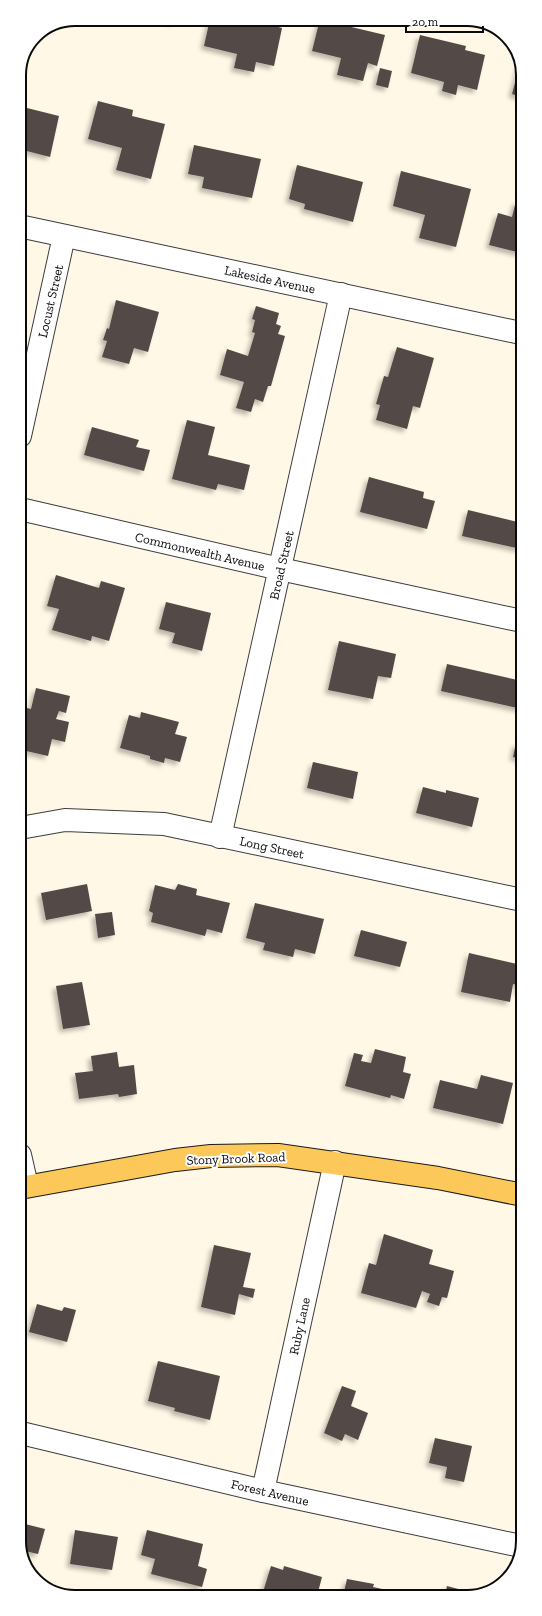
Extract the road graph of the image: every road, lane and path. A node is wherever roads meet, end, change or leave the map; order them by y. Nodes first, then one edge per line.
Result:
1 (26, 228) edge
2 (64, 236) junction
3 (341, 294) junction
4 (516, 332) edge
5 (26, 409) edge
6 (26, 510) edge
7 (280, 569) junction
8 (516, 620) edge
9 (26, 827) edge
10 (220, 836) junction
11 (516, 899) edge
12 (335, 1162) junction
13 (26, 1187) edge
14 (516, 1194) edge
15 (26, 1434) edge
16 (263, 1491) junction
17 (516, 1545) edge

1 - 2 street, Lakeside Avenue
2 - 3 street, Lakeside Avenue
2 - 5 street, Locust Street
3 - 4 street, Lakeside Avenue
3 - 7 street, Broad Street
6 - 7 street, Commonwealth Avenue
7 - 8 street, Commonwealth Avenue
7 - 10 street, Broad Street
9 - 10 street, Long Street
10 - 11 street, Long Street
12 - 13 main road, Stony Brook Road
12 - 14 main road, Stony Brook Road
12 - 16 street, Ruby Lane
15 - 16 street, Forest Avenue
16 - 17 street, Forest Avenue

